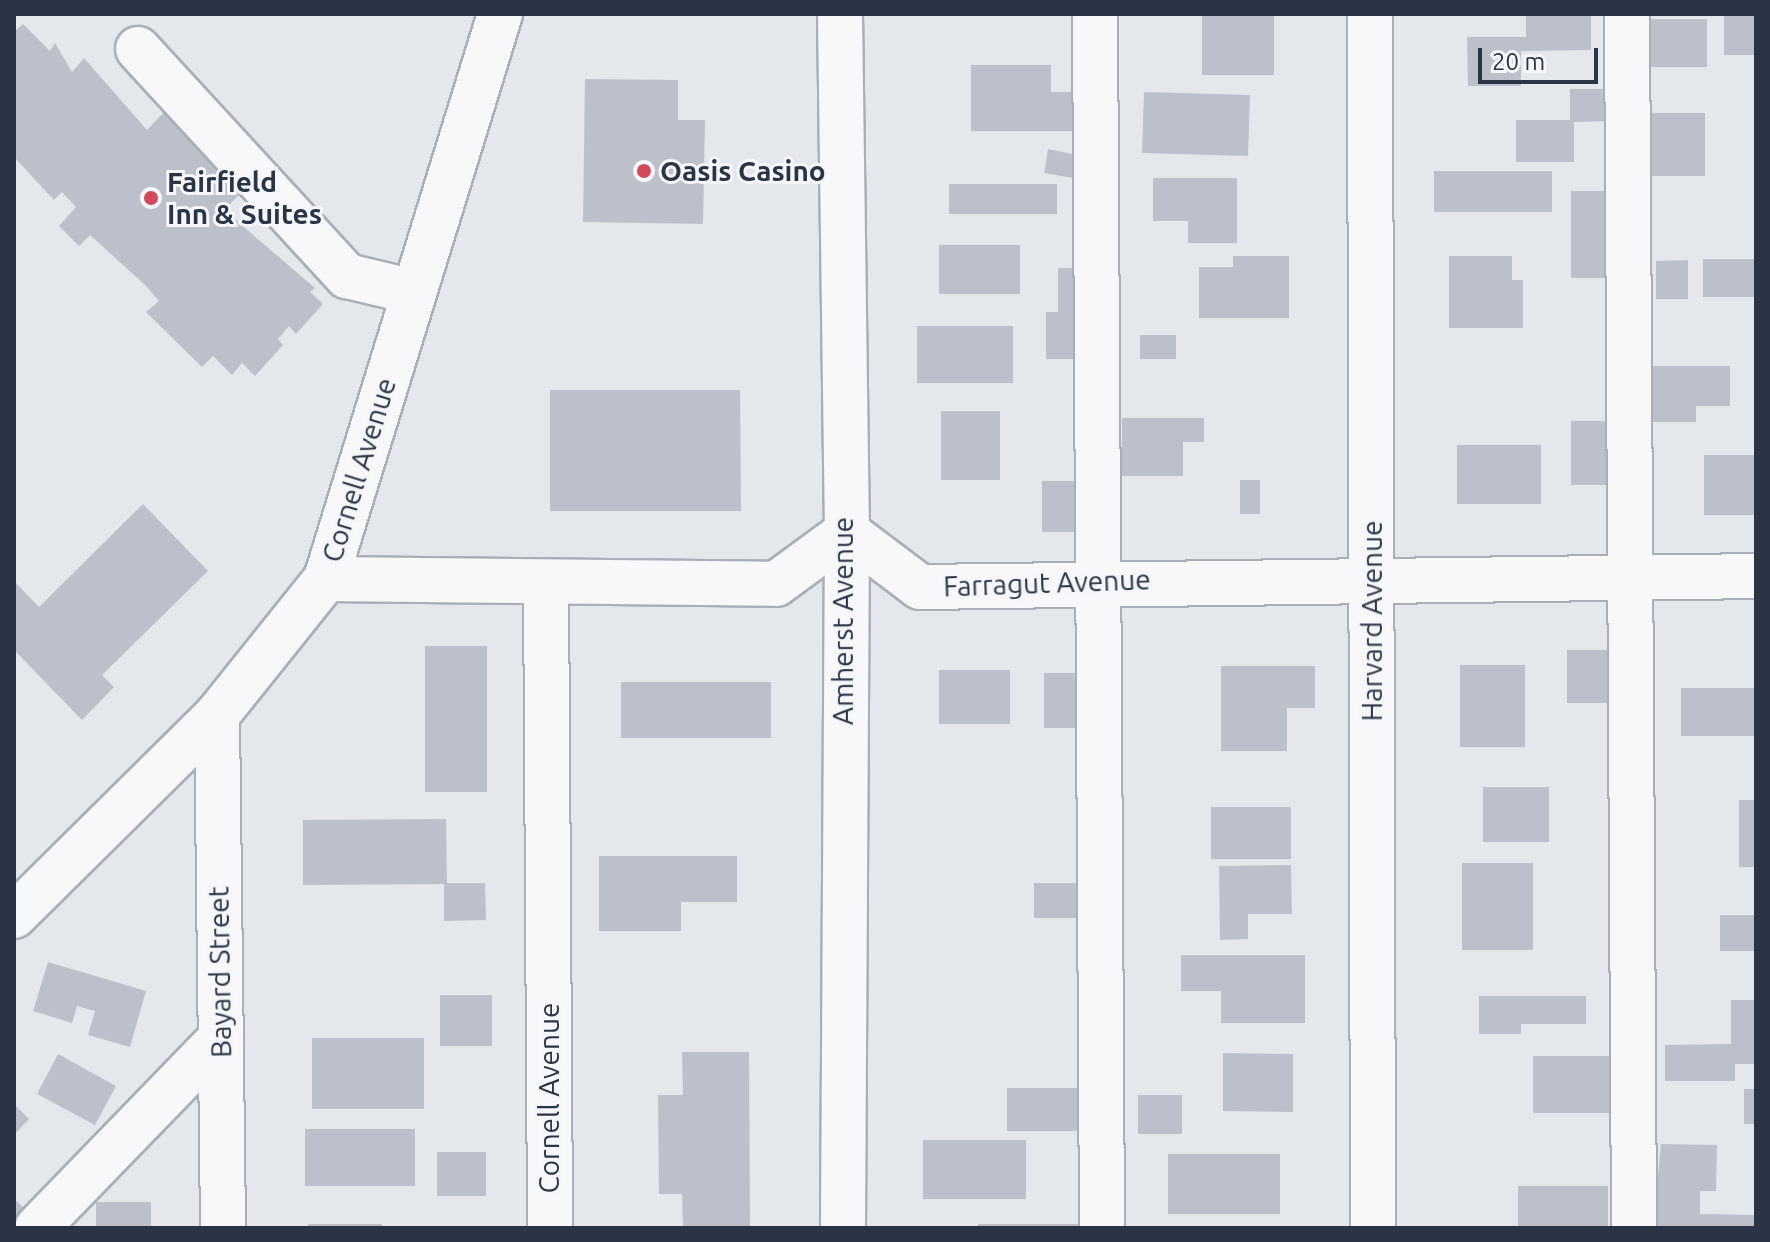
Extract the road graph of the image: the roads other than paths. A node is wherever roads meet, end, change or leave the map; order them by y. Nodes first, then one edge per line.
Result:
1 (500, 14) edge
2 (840, 14) edge
3 (1095, 14) edge
4 (1370, 14) edge
5 (1627, 14) edge
6 (138, 49) dead end
7 (414, 292) junction
8 (847, 532) junction
9 (1372, 576) junction
10 (1630, 576) junction
11 (1756, 576) edge
12 (326, 579) junction
13 (1097, 580) junction
14 (546, 583) junction
15 (217, 715) junction
16 (14, 916) edge
17 (221, 1038) junction
18 (37, 1228) edge
19 (223, 1228) edge
20 (550, 1228) edge
21 (843, 1228) edge
22 (1102, 1228) edge
23 (1373, 1228) edge
24 (1634, 1228) edge

1 - 7 street, Cornell Avenue
2 - 8 street, Amherst Avenue
3 - 13 street
4 - 9 street, Harvard Avenue
5 - 10 street
6 - 7 street
7 - 12 street, Cornell Avenue
8 - 13 street, Farragut Avenue
8 - 14 street
8 - 21 street, Amherst Avenue
9 - 10 street, Farragut Avenue
9 - 13 street, Farragut Avenue
9 - 23 street, Harvard Avenue
10 - 11 street, Farragut Avenue
10 - 24 street
12 - 14 street
12 - 15 street, Cornell Avenue
13 - 22 street
14 - 20 street, Cornell Avenue
15 - 16 street, Cornell Avenue
15 - 17 street, Bayard Street
17 - 18 street
17 - 19 street, Bayard Street

